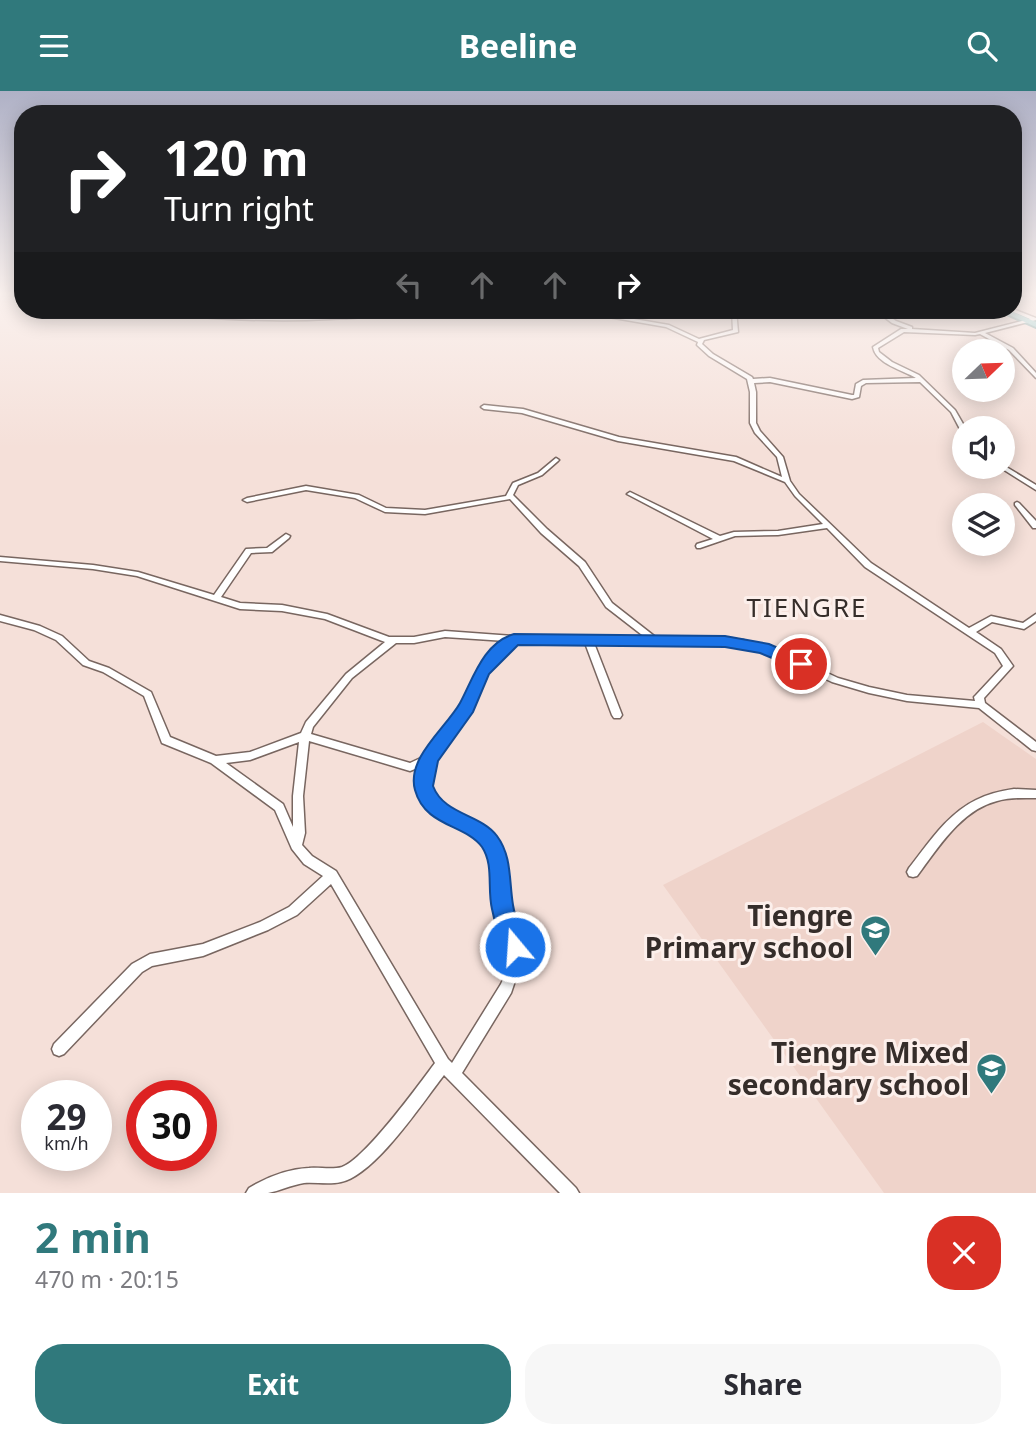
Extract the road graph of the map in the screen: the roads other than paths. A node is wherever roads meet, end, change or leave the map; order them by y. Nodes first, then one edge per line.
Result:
1 (701, 345) edge
2 (879, 345) edge
3 (1005, 345) edge
4 (1036, 376) edge
5 (919, 380) junction
6 (751, 381) junction
7 (484, 407) dead end
8 (956, 416) edge
9 (556, 460) dead end
10 (1015, 475) edge
11 (787, 481) junction
12 (1036, 488) edge
13 (630, 494) dead end
14 (509, 496) junction
15 (247, 500) dead end
16 (1017, 505) dead end
17 (827, 526) junction
18 (1036, 526) edge
19 (286, 536) dead end
20 (719, 539) junction
21 (700, 546) dead end
22 (0, 559) edge
23 (216, 600) junction
24 (1036, 617) edge
25 (0, 618) edge
26 (971, 631) junction
27 (514, 639) junction
28 (394, 641) junction
29 (589, 641) junction
30 (655, 641) junction
31 (981, 705) junction
32 (617, 715) dead end
33 (305, 736) junction
34 (1036, 747) edge
35 (429, 759) junction
36 (215, 760) junction
37 (1036, 794) edge
38 (296, 846) junction
39 (913, 872) dead end
40 (332, 876) junction
41 (59, 1049) dead end
42 (448, 1069) junction
43 (254, 1193) edge
44 (572, 1193) edge

1 - 6 street
2 - 5 street
3 - 4 street
5 - 6 street
5 - 8 street
6 - 11 street
7 - 11 street
9 - 14 street
10 - 12 street
11 - 17 street
13 - 20 street
14 - 15 street
14 - 30 street
16 - 18 street
17 - 20 street
17 - 26 street
19 - 23 street
20 - 21 street
22 - 23 street
23 - 28 street
24 - 26 street
25 - 36 street
26 - 31 street
27 - 28 street
27 - 29 street
27 - 35 street
28 - 33 street
29 - 30 street
29 - 32 street
30 - 31 street
31 - 34 street
33 - 35 street
33 - 36 street
33 - 38 street
35 - 42 street
36 - 38 street
37 - 39 street
38 - 40 street
40 - 41 street
40 - 42 street
42 - 43 street
42 - 44 street

